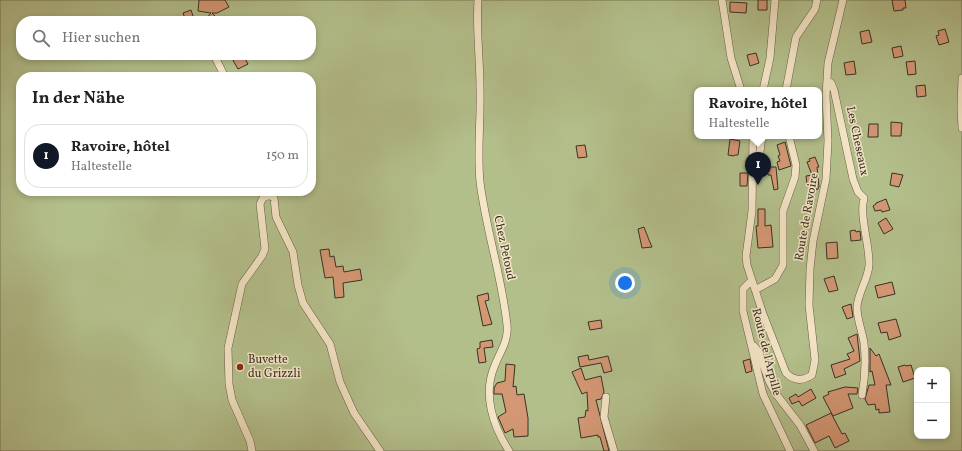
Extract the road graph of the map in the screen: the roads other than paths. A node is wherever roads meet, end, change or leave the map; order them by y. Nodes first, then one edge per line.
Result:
1 (478, 0) edge
2 (722, 0) edge
3 (775, 0) edge
4 (817, 0) edge
5 (843, 0) edge
6 (216, 60) edge
7 (222, 72) edge
8 (962, 78) edge
9 (827, 81) junction
10 (740, 87) edge
11 (764, 87) edge
12 (787, 87) edge
13 (962, 128) edge
14 (753, 139) edge
15 (762, 139) edge
16 (789, 139) edge
17 (752, 178) junction
18 (266, 196) edge
19 (272, 196) edge
20 (751, 281) junction
21 (755, 290) junction
22 (750, 342) junction
23 (862, 395) dead end
24 (606, 397) dead end
25 (252, 451) edge
26 (380, 451) edge
27 (509, 451) edge
28 (614, 451) edge
29 (790, 451) edge
30 (814, 451) edge

1 - 27 street, Chez Petoud
2 - 10 street
3 - 11 street
4 - 12 street
5 - 9 street, Route de Ravoire
6 - 7 street
8 - 13 street
9 - 21 street, Route de Ravoire
9 - 23 street, Les Cheseaux
14 - 17 street, Route de Ravoire
15 - 17 street
16 - 21 street
17 - 20 street, Route de Ravoire
18 - 25 street
19 - 26 street
20 - 21 street, Route de Ravoire
20 - 22 street, Route de l'Arpille
22 - 29 street, Route de l'Arpille
22 - 30 street
24 - 28 street

